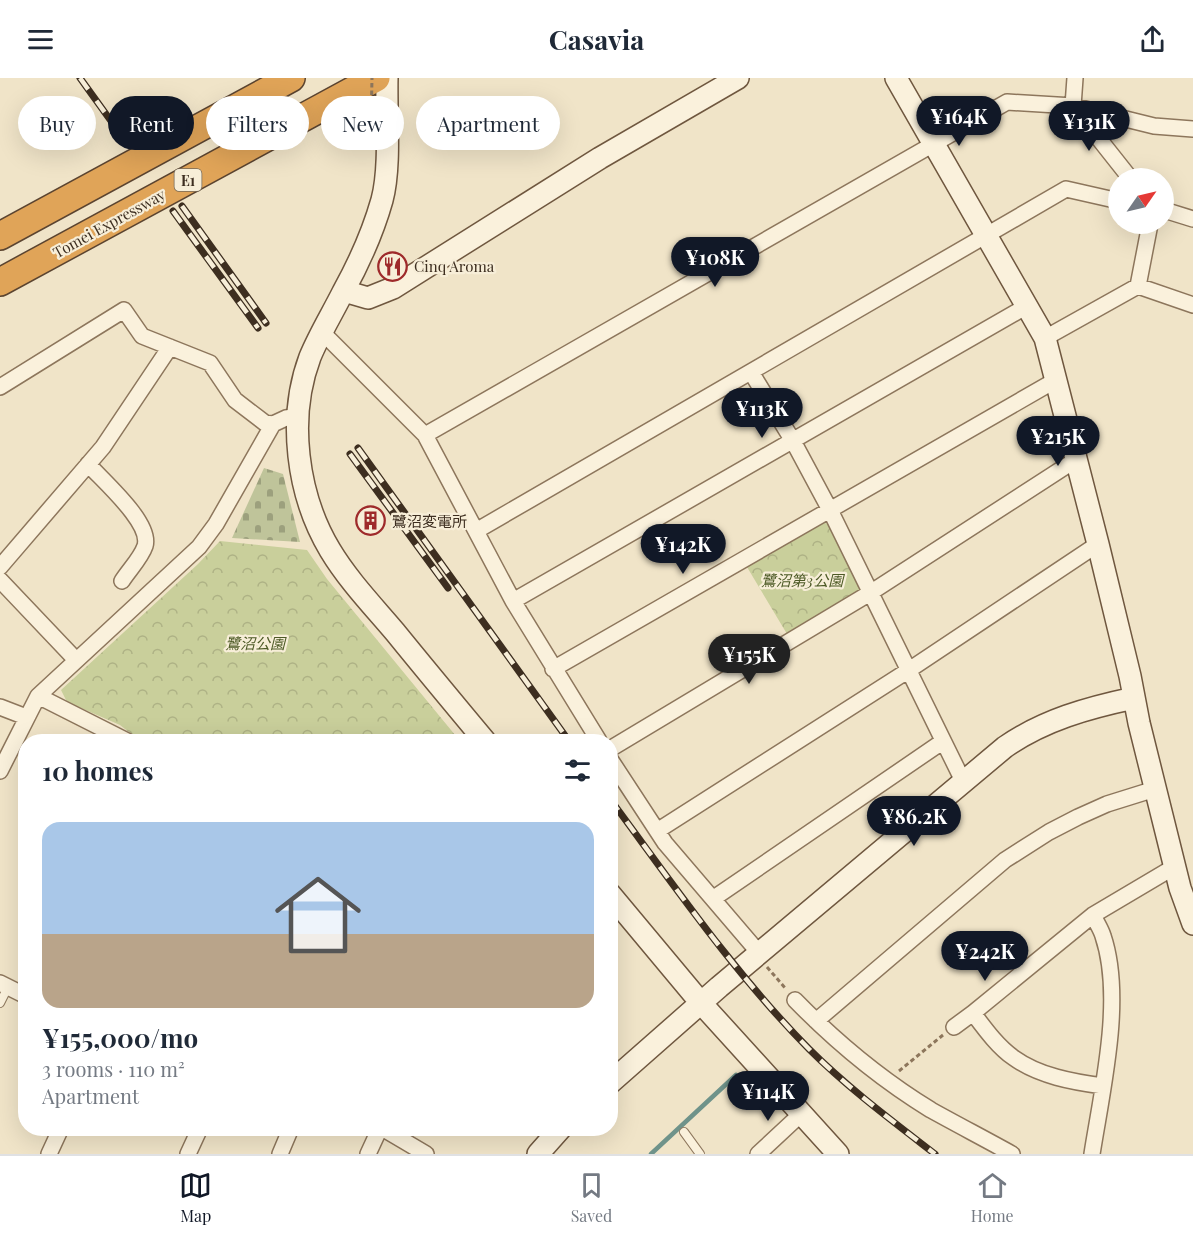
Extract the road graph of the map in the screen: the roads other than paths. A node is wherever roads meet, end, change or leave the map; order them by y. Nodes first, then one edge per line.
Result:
1 (291, 78) edge
2 (374, 78) edge
3 (387, 78) edge
4 (738, 78) edge
5 (896, 78) edge
6 (1075, 78) edge
7 (1073, 106) junction
8 (1193, 129) edge
9 (934, 143) junction
10 (1122, 168) edge
11 (1108, 199) edge
12 (1174, 213) edge
13 (1193, 219) edge
14 (1148, 234) edge
15 (0, 236) edge
16 (987, 236) junction
17 (0, 282) edge
18 (1138, 286) junction
19 (344, 291) junction
20 (1193, 305) edge
21 (1027, 306) junction
22 (322, 332) junction
23 (1045, 338) junction
24 (170, 347) junction
25 (751, 372) junction
26 (1056, 380) junction
27 (0, 387) edge
28 (299, 416) junction
29 (273, 424) junction
30 (425, 435) junction
31 (793, 441) junction
32 (1077, 459) junction
33 (88, 464) junction
34 (830, 510) junction
35 (476, 531) junction
36 (1098, 544) junction
37 (0, 567) edge
38 (0, 580) edge
39 (122, 581) dead end
40 (870, 593) junction
41 (513, 602) junction
42 (76, 660) junction
43 (553, 669) junction
44 (909, 670) junction
45 (38, 696) junction
46 (1134, 698) junction
47 (0, 707) edge
48 (27, 717) junction
49 (18, 734) edge
50 (112, 734) edge
51 (479, 734) edge
52 (595, 734) edge
53 (18, 735) edge
54 (942, 741) junction
55 (618, 745) edge
56 (0, 771) edge
57 (618, 771) edge
58 (963, 781) junction
59 (1155, 789) junction
60 (657, 831) junction
61 (1174, 867) junction
62 (714, 898) junction
63 (618, 904) edge
64 (1093, 915) junction
65 (1193, 924) edge
66 (762, 958) junction
67 (4, 985) edge
68 (18, 992) edge
69 (795, 1000) road end
70 (0, 1003) edge
71 (700, 1003) junction
72 (973, 1013) junction
73 (816, 1022) junction
74 (954, 1027) road end
75 (618, 1076) edge
76 (1103, 1086) junction
77 (801, 1113) junction
78 (684, 1132) dead end
79 (58, 1136) edge
80 (194, 1136) edge
81 (288, 1136) edge
82 (377, 1136) edge
83 (395, 1136) edge
84 (554, 1136) edge
85 (50, 1154) edge
86 (188, 1154) edge
87 (280, 1154) edge
88 (368, 1154) edge
89 (426, 1154) edge
90 (538, 1154) edge
91 (700, 1154) edge
92 (758, 1154) edge
93 (838, 1154) edge
94 (1012, 1154) edge
95 (1092, 1154) edge

1 - 15 highway
2 - 17 highway, Tomei Expressway / E1
3 - 19 street
4 - 19 street
5 - 9 street
6 - 7 street
7 - 8 street
7 - 9 street
7 - 10 street
9 - 16 street
9 - 30 street
11 - 16 street
12 - 13 street
14 - 18 street
16 - 21 street
16 - 25 street
18 - 20 street
18 - 23 street
19 - 22 street
21 - 23 street
21 - 31 street
22 - 28 street
22 - 30 street
23 - 26 street
24 - 27 street
24 - 29 street
24 - 33 street
25 - 31 street
25 - 35 street
26 - 32 street
26 - 34 street
28 - 29 street
28 - 51 street
29 - 42 street
30 - 35 street
31 - 34 street
31 - 41 street
32 - 36 street
32 - 40 street
33 - 37 street
33 - 39 street
34 - 40 street
34 - 43 street
35 - 41 street
36 - 44 street
36 - 46 street
38 - 42 street
40 - 44 street
40 - 55 street
41 - 43 street
42 - 45 street
43 - 52 street
44 - 54 street
44 - 60 street
45 - 48 street
45 - 50 street
46 - 58 street
46 - 59 street
47 - 48 street
48 - 49 street
53 - 56 street
54 - 58 street
54 - 62 street
57 - 60 street
58 - 66 street
59 - 61 street
59 - 73 street
60 - 62 street
61 - 64 street
61 - 65 street
62 - 66 street
63 - 71 street
64 - 72 street
64 - 76 street
66 - 71 street
67 - 68 street
67 - 70 lane
69 - 73 street
71 - 75 street
71 - 77 street
72 - 74 street
72 - 76 street
73 - 94 street
76 - 95 street
77 - 92 street
77 - 93 street
78 - 91 lane
79 - 85 street
80 - 86 street
81 - 87 street
82 - 88 street
83 - 89 street
84 - 90 street

